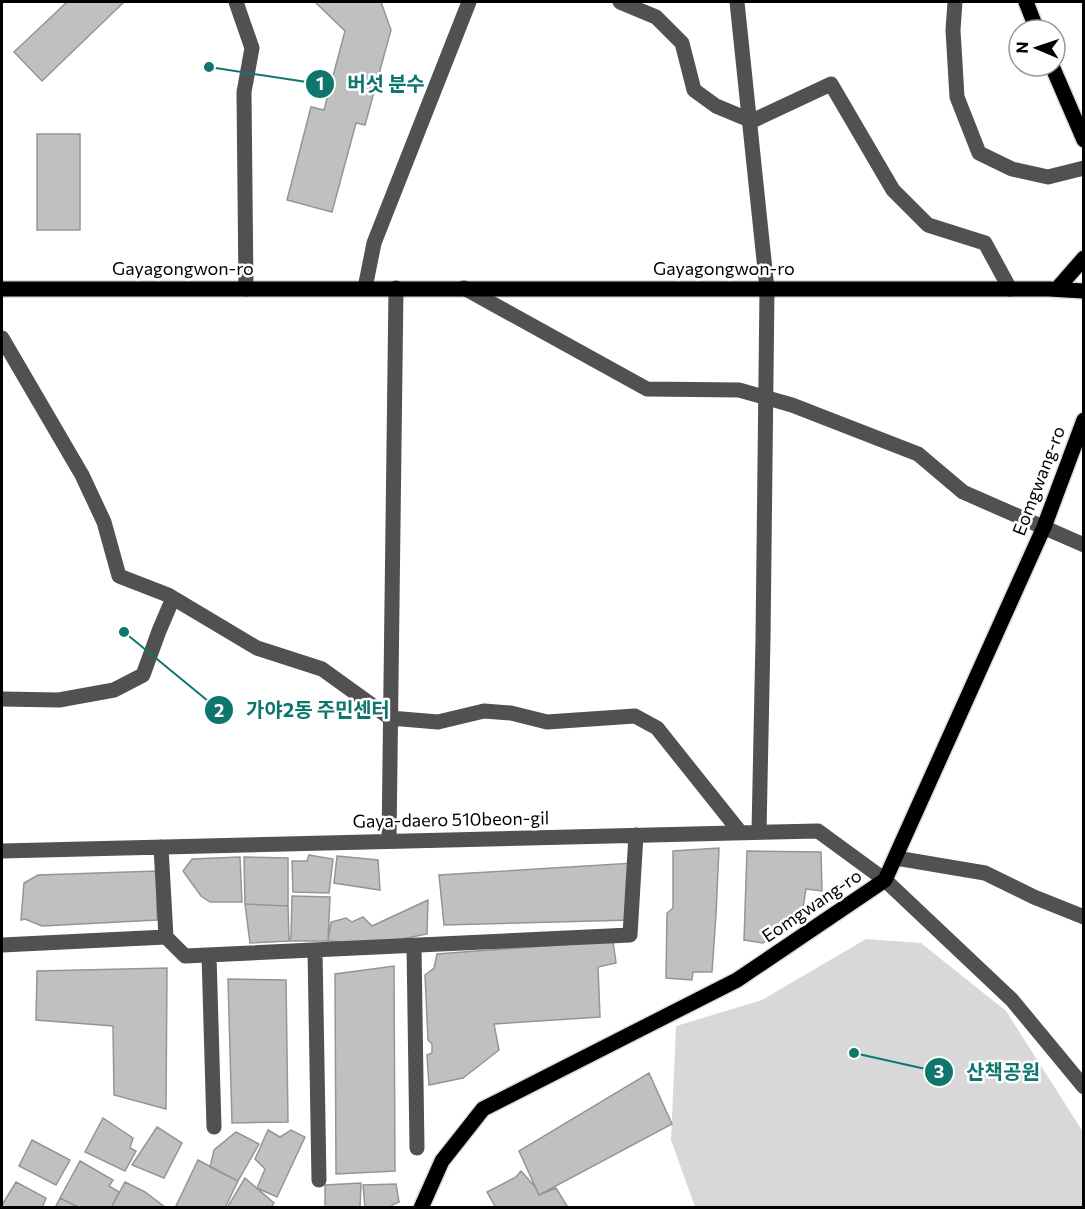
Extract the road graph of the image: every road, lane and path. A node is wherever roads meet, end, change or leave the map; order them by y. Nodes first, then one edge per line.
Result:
1 (236, 2) edge
2 (469, 2) edge
3 (620, 2) edge
4 (736, 2) edge
5 (955, 2) edge
6 (1026, 2) edge
7 (1032, 18) edge
8 (1057, 78) edge
9 (748, 119) junction
10 (1083, 140) edge
11 (1083, 168) edge
12 (1083, 258) edge
13 (365, 288) junction
14 (396, 288) junction
15 (464, 288) junction
16 (2, 289) edge
17 (246, 289) junction
18 (767, 289) junction
19 (1010, 289) junction
20 (1057, 290) junction
21 (1083, 291) edge
22 (2, 338) edge
23 (765, 398) junction
24 (1083, 420) edge
25 (1044, 527) junction
26 (1083, 545) edge
27 (172, 598) junction
28 (2, 699) edge
29 (390, 718) junction
30 (740, 832) junction
31 (759, 832) junction
32 (636, 835) junction
33 (389, 841) junction
34 (161, 847) junction
35 (2, 851) edge
36 (896, 858) junction
37 (885, 880) junction
38 (1083, 917) edge
39 (166, 937) junction
40 (2, 945) edge
41 (414, 945) junction
42 (315, 950) junction
43 (209, 954) junction
44 (1083, 1087) edge
45 (214, 1127) dead end
46 (417, 1148) dead end
47 (319, 1180) dead end
48 (421, 1208) edge

1 - 17 street
2 - 13 street
3 - 9 street
4 - 9 street
5 - 11 street
6 - 7 main road
8 - 10 main road
9 - 18 street
9 - 19 street
12 - 20 main road
13 - 14 main road, Gayagongwon-ro
13 - 17 main road, Gayagongwon-ro
14 - 15 main road, Gayagongwon-ro
14 - 29 street
15 - 18 main road, Gayagongwon-ro
15 - 23 street
16 - 17 main road, Gayagongwon-ro
18 - 19 main road, Gayagongwon-ro
18 - 23 street
19 - 20 main road, Gayagongwon-ro
20 - 21 main road, Gayagongwon-ro
22 - 27 street
23 - 25 street
23 - 31 street
24 - 25 main road, Eomgwang-ro
25 - 26 street
25 - 36 main road, Eomgwang-ro
27 - 28 street
27 - 29 street
29 - 30 street
29 - 33 street
30 - 31 street, Gaya-daero 510beon-gil
30 - 32 street, Gaya-daero 510beon-gil
31 - 37 street, Gaya-daero 510beon-gil
32 - 33 street, Gaya-daero 510beon-gil
32 - 41 street
33 - 34 street, Gaya-daero 510beon-gil
34 - 35 street, Gaya-daero 510beon-gil
34 - 39 street
36 - 37 main road, Eomgwang-ro
36 - 38 street
37 - 44 street, Gaya-daero 510beon-gil
37 - 48 main road, Eomgwang-ro
39 - 40 street
39 - 43 street
41 - 42 street
41 - 46 street
42 - 43 street
42 - 47 street
43 - 45 street

